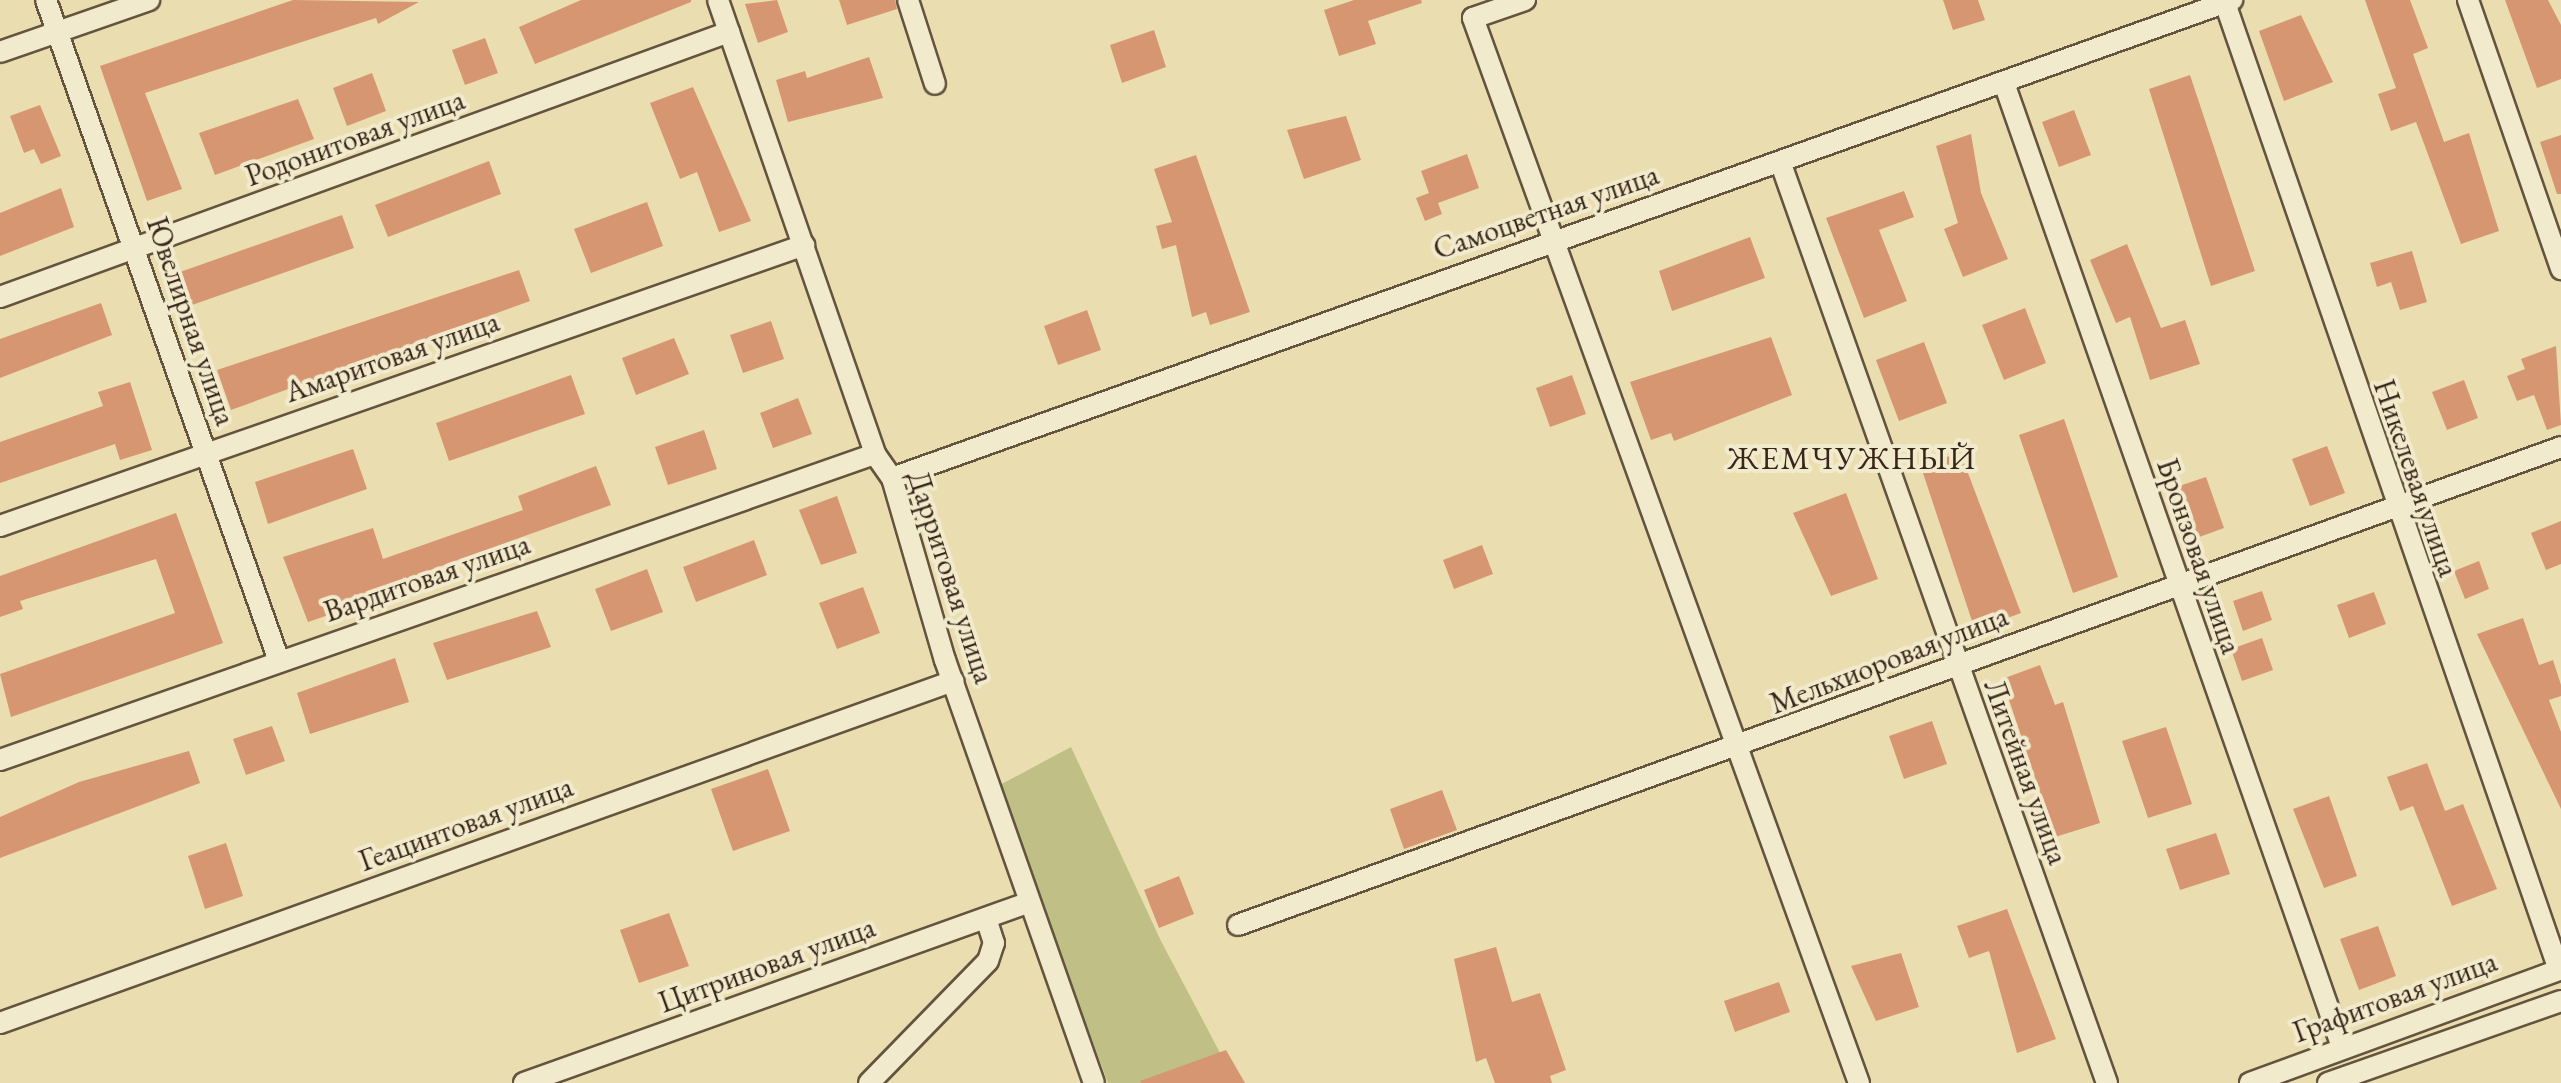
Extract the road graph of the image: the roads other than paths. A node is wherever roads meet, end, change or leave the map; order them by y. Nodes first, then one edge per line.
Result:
1 (46, 0) edge
2 (149, 0) edge
3 (718, 0) edge
4 (908, 0) edge
5 (1525, 0) edge
6 (2468, 0) edge
7 (2225, 1) edge
8 (57, 32) junction
9 (729, 32) junction
10 (0, 52) edge
11 (2004, 83) junction
12 (935, 84) dead end
13 (1781, 164) junction
14 (1552, 240) junction
15 (804, 245) junction
16 (135, 250) junction
17 (2561, 269) edge
18 (0, 297) edge
19 (2561, 447) edge
20 (206, 453) junction
21 (875, 454) junction
22 (892, 478) junction
23 (2395, 509) junction
24 (0, 526) edge
25 (2177, 586) junction
26 (279, 661) junction
27 (1955, 666) junction
28 (953, 681) junction
29 (1739, 749) junction
30 (0, 760) edge
31 (1030, 902) junction
32 (986, 918) junction
33 (1238, 925) dead end
34 (2560, 969) edge
35 (2561, 1001) edge
36 (0, 1023) edge
37 (2342, 1047) junction
38 (2361, 1078) edge
39 (524, 1083) edge
40 (869, 1083) edge
41 (1094, 1083) edge
42 (1859, 1083) edge
43 (2107, 1083) edge
44 (2250, 1083) edge
45 (2328, 1083) edge

1 - 8 street, Ювелирная улица
2 - 8 street
3 - 9 street, Дарритовая улица
4 - 12 street
5 - 14 street
6 - 17 street
7 - 11 street, Самоцветная улица
7 - 23 street, Никелевая улица
8 - 10 street
8 - 16 street, Ювелирная улица
9 - 15 street, Дарритовая улица
9 - 16 street, Родонитовая улица
11 - 13 street, Самоцветная улица
11 - 25 street, Бронзовая улица
13 - 14 street, Самоцветная улица
13 - 27 street, Литейная улица
14 - 22 street, Самоцветная улица
14 - 29 street
15 - 20 street, Амаритовая улица
15 - 21 street, Дарритовая улица
16 - 18 street, Родонитовая улица
16 - 20 street, Ювелирная улица
19 - 23 street, Мельхиоровая улица
20 - 24 street, Амаритовая улица
20 - 26 street, Ювелирная улица
21 - 22 street, Дарритовая улица
21 - 26 street, Вардитовая улица
22 - 28 street, Дарритовая улица
23 - 25 street, Мельхиоровая улица
23 - 34 street, Никелевая улица
25 - 27 street, Мельхиоровая улица
25 - 37 street, Бронзовая улица
26 - 30 street, Вардитовая улица
27 - 29 street, Мельхиоровая улица
27 - 43 street, Литейная улица
28 - 31 street, Дарритовая улица
28 - 36 street, Геацинтовая улица
29 - 33 street, Мельхиоровая улица
29 - 42 street
31 - 32 street, Цитриновая улица
31 - 41 street, Дарритовая улица
32 - 39 street, Цитриновая улица
32 - 40 street
34 - 37 street, Графитовая улица
35 - 38 street
37 - 44 street, Графитовая улица
38 - 45 street

